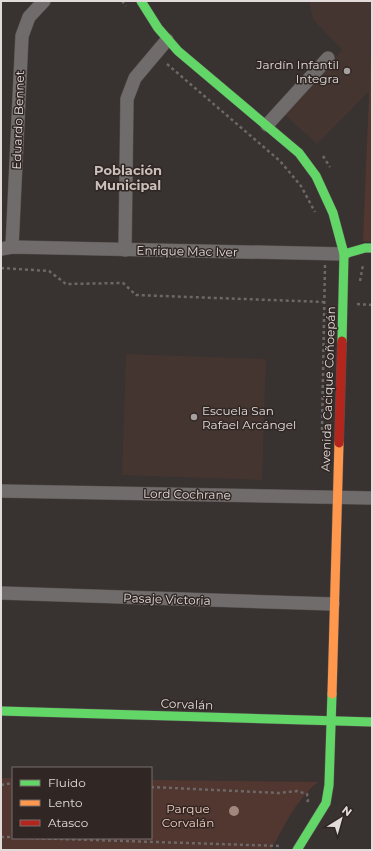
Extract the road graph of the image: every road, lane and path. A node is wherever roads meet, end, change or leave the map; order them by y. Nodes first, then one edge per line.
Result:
1 (44, 1) edge
2 (122, 1) edge
3 (140, 1) edge
4 (129, 13) dead end
5 (167, 40) junction
6 (156, 53) junction
7 (328, 58) dead end
8 (267, 125) junction
9 (317, 216) dead end
10 (7, 248) edge
11 (372, 248) edge
12 (125, 250) junction
13 (326, 254) junction
14 (344, 254) junction
15 (1, 268) edge
16 (354, 300) dead end
17 (325, 302) junction
18 (353, 308) dead end
19 (322, 434) dead end
20 (1, 491) edge
21 (336, 497) junction
22 (372, 498) edge
23 (1, 594) edge
24 (333, 604) junction
25 (1, 711) edge
26 (330, 721) junction
27 (372, 722) edge
28 (12, 783) edge
29 (1, 784) edge
30 (152, 787) edge
31 (305, 806) dead end
32 (1, 837) edge
33 (12, 837) edge
34 (61, 839) edge
35 (284, 840) dead end
36 (281, 846) junction
37 (280, 850) edge
38 (296, 850) edge

1 - 10 street, Eduardo Bennet
2 - 4 path
3 - 5 street, Avenida Cacique Coñoepán
5 - 6 street
5 - 8 street, Avenida Cacique Coñoepán
6 - 9 path
6 - 12 street
7 - 8 street
8 - 14 street, Avenida Cacique Coñoepán
10 - 12 street, Enrique Mac Iver
11 - 14 street, Enrique Mac Iver
12 - 13 street, Enrique Mac Iver
13 - 14 street, Enrique Mac Iver
13 - 17 path
14 - 21 street, Avenida Cacique Coñoepán
15 - 17 path
16 - 18 path
17 - 19 path
20 - 21 street, Lord Cochrane
21 - 22 street, Lord Cochrane
21 - 24 street, Avenida Cacique Coñoepán
23 - 24 street, Pasaje Victoria
24 - 26 street, Avenida Cacique Coñoepán
25 - 26 street, Corvalán
26 - 27 street, Corvalán
26 - 38 street, Avenida Cacique Coñoepán
28 - 29 path
30 - 31 path
32 - 33 path
34 - 36 path
35 - 36 path
36 - 37 path

